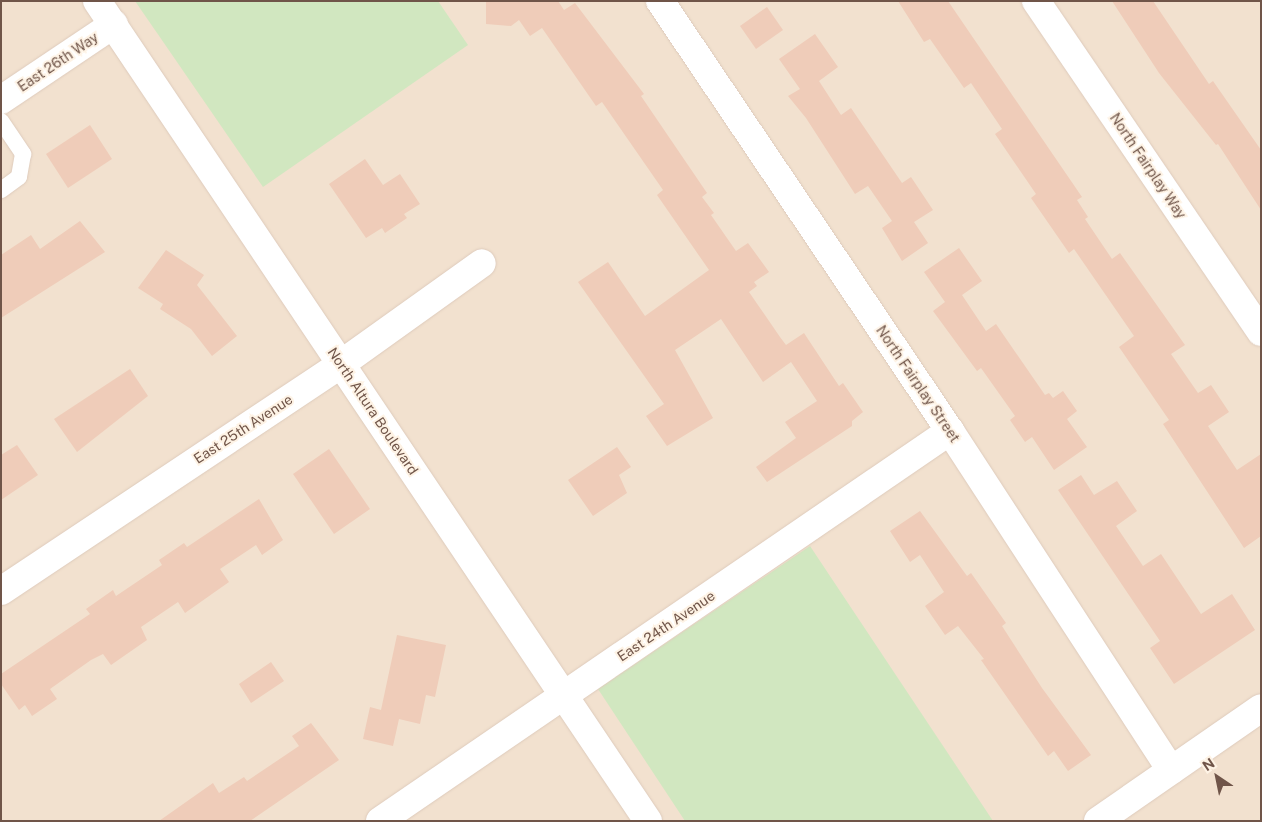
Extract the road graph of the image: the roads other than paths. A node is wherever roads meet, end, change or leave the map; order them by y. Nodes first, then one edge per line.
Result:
1 (97, 1) edge
2 (660, 1) edge
3 (1036, 1) edge
4 (114, 24) junction
5 (1, 100) edge
6 (1, 121) edge
7 (1, 190) edge
8 (482, 263) dead end
9 (1261, 332) edge
10 (341, 364) junction
11 (950, 431) junction
12 (1, 591) edge
13 (565, 695) junction
14 (1261, 708) edge
15 (1171, 770) junction
16 (380, 821) edge
17 (648, 821) edge
18 (1098, 821) edge

1 - 4 street, North Altura Boulevard
2 - 11 street, North Fairplay Street
3 - 9 street, North Fairplay Way
4 - 5 street, East 26th Way
4 - 10 street, North Altura Boulevard
6 - 7 lane
8 - 10 street, East 25th Avenue
10 - 12 street, East 25th Avenue
10 - 13 street, North Altura Boulevard
11 - 13 street, East 24th Avenue
11 - 15 street, North Fairplay Street
13 - 16 street, East 24th Avenue
13 - 17 street, North Altura Boulevard
14 - 15 street
15 - 18 street

